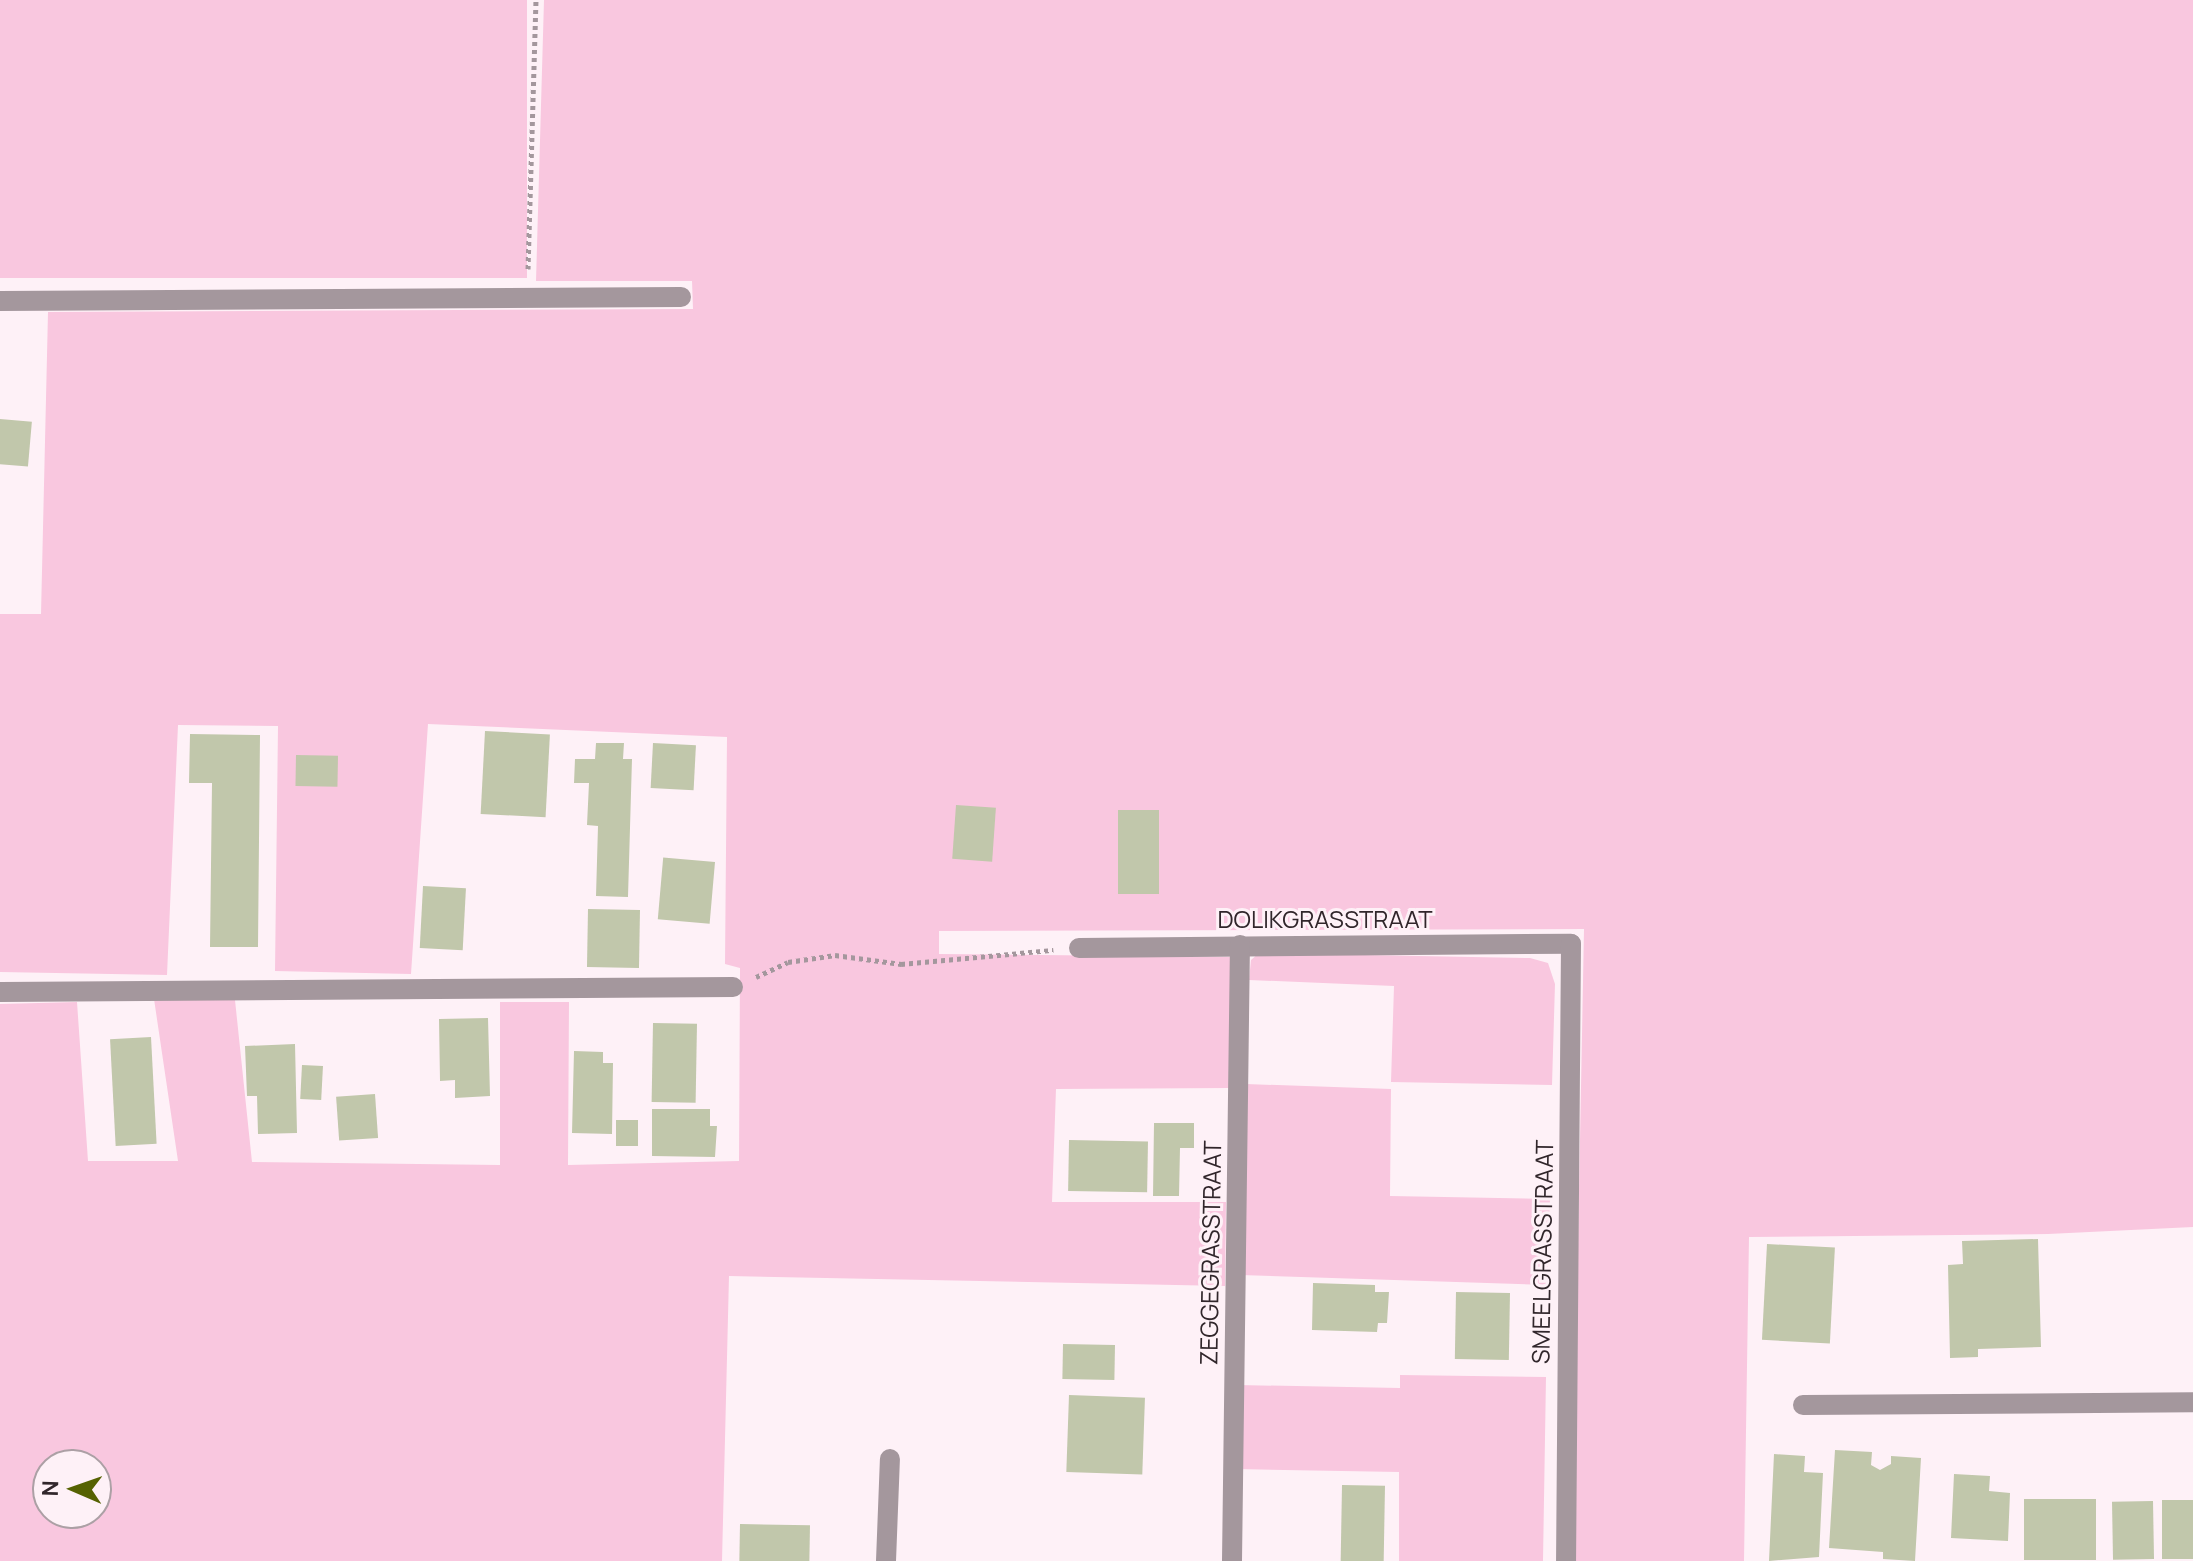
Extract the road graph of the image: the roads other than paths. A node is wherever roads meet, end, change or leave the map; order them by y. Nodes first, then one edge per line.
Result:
1 (681, 297) dead end
2 (0, 301) edge
3 (1571, 944) joint
4 (1240, 945) junction
5 (1079, 948) road end
6 (733, 987) road end
7 (0, 992) edge
8 (2193, 1402) edge
9 (1803, 1405) dead end
10 (890, 1459) dead end
11 (886, 1561) edge
12 (1232, 1561) edge
13 (1566, 1561) edge

1 - 2 street
3 - 4 street, DOLIKGRASSTRAAT
3 - 13 street, SMEELGRASSTRAAT
4 - 5 street, DOLIKGRASSTRAAT
4 - 12 street, ZEGGEGRASSTRAAT
6 - 7 street
8 - 9 street
10 - 11 street

